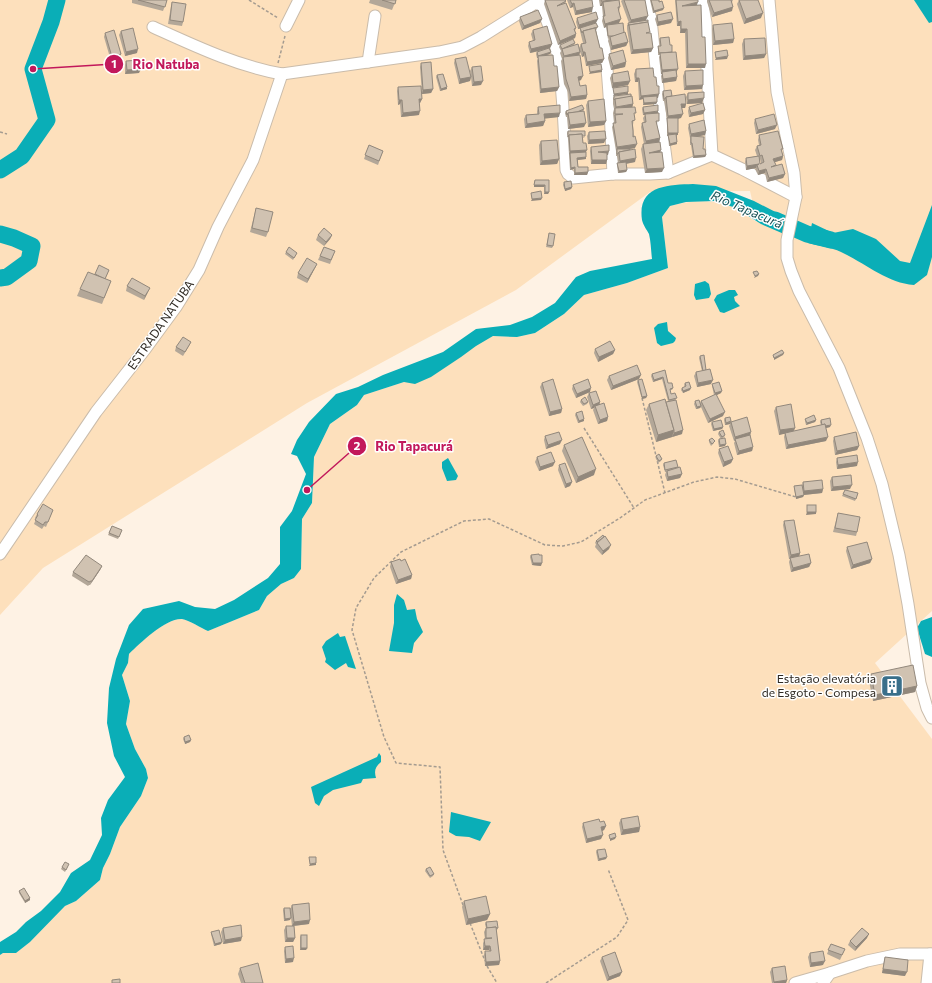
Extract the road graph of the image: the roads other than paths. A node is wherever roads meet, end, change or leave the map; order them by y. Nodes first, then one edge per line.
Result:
1 (299, 0) edge
2 (540, 0) edge
3 (595, 0) edge
4 (646, 0) edge
5 (702, 0) edge
6 (769, 0) edge
7 (375, 16) dead end
8 (286, 26) road end
9 (153, 27) dead end
10 (368, 62) junction
11 (282, 74) junction
12 (712, 155) junction
13 (668, 173) junction
14 (613, 174) junction
15 (796, 197) junction
16 (0, 554) edge
17 (932, 718) edge
18 (931, 954) edge
19 (830, 973) junction
20 (794, 983) edge
21 (823, 983) edge
22 (927, 983) edge

1 - 8 street
2 - 10 street
2 - 14 street
3 - 14 street
4 - 13 street
5 - 12 street
6 - 15 street
7 - 10 street
9 - 11 street
10 - 11 street
11 - 16 street, ESTRADA NATUBA
12 - 13 street
12 - 15 street
13 - 14 street
15 - 17 street
18 - 19 street
18 - 22 street
19 - 20 street
19 - 21 street

